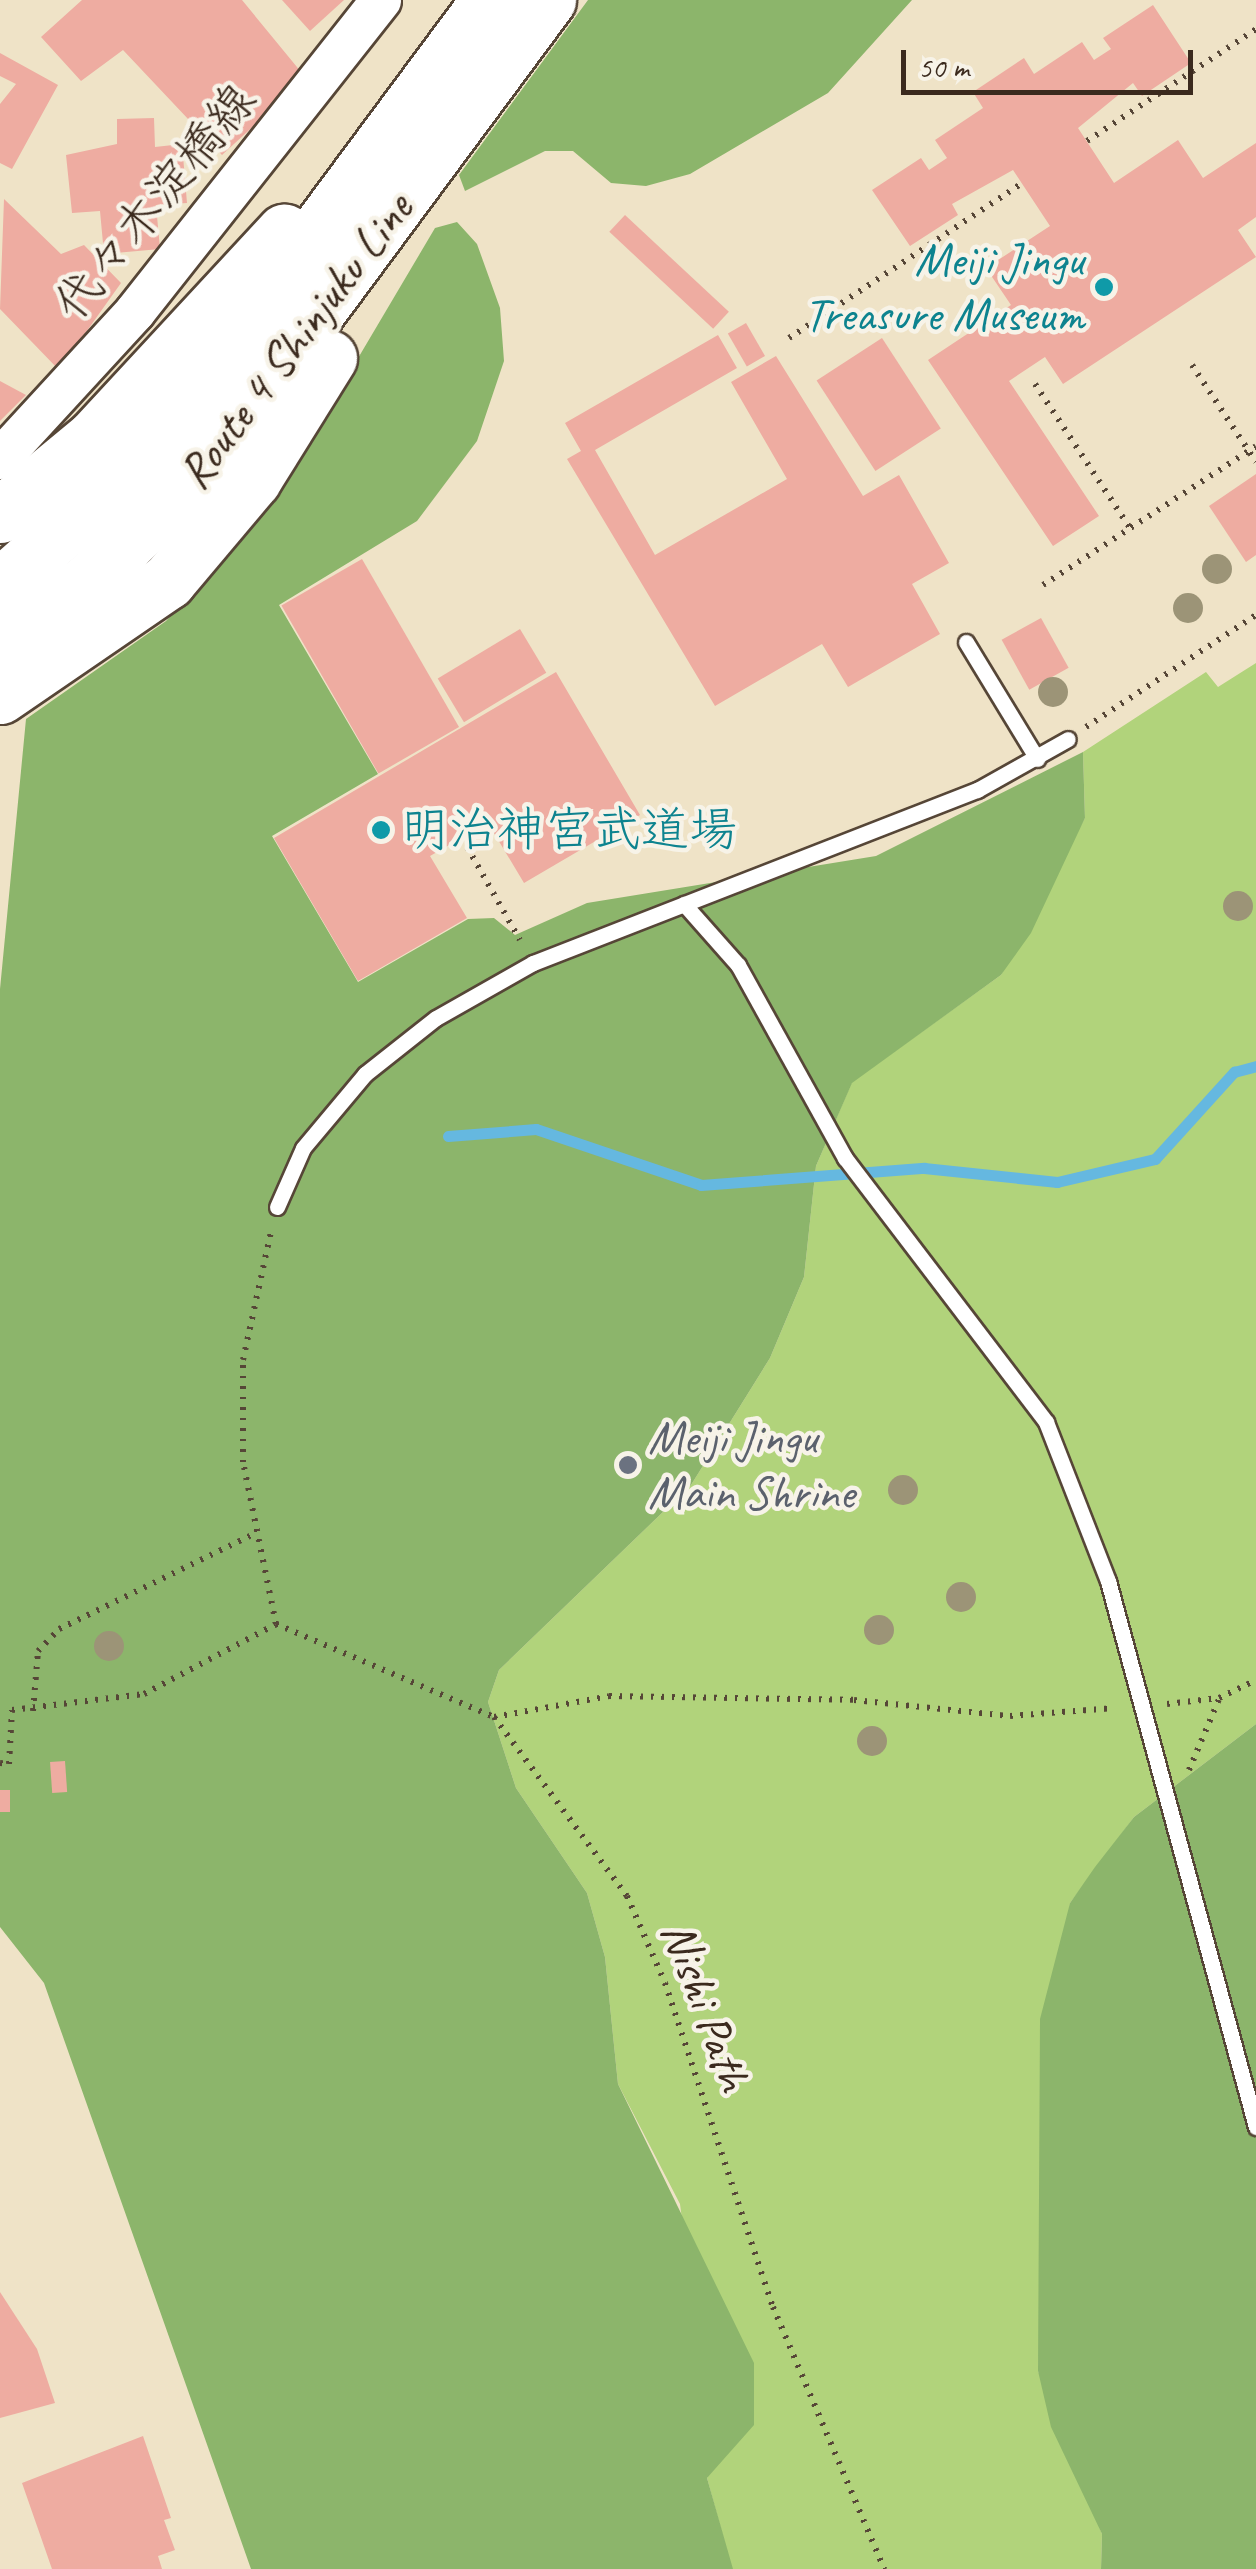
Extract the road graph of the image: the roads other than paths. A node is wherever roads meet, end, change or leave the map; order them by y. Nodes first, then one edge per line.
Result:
1 (381, 0) edge
2 (548, 0) edge
3 (485, 5) edge
4 (452, 131) junction
5 (0, 459) edge
6 (176, 462) junction
7 (0, 515) edge
8 (0, 586) edge
9 (0, 642) edge
10 (966, 642) dead end
11 (0, 696) edge
12 (1068, 739) road end
13 (1036, 760) junction
14 (684, 904) junction
15 (278, 1207) road end
16 (1256, 2127) edge

1 - 5 street, 代々木淀橋線
2 - 4 highway, Route 4 Shinjuku Line
3 - 6 highway, Route 4 Shinjuku Line
3 - 7 highway
4 - 6 highway, Route 4 Shinjuku Line
4 - 11 highway
6 - 8 highway, Route 4 Shinjuku Line
6 - 9 highway, Route 4 Shinjuku Line
10 - 13 lane
12 - 13 lane
13 - 14 lane
14 - 15 lane
14 - 16 lane

